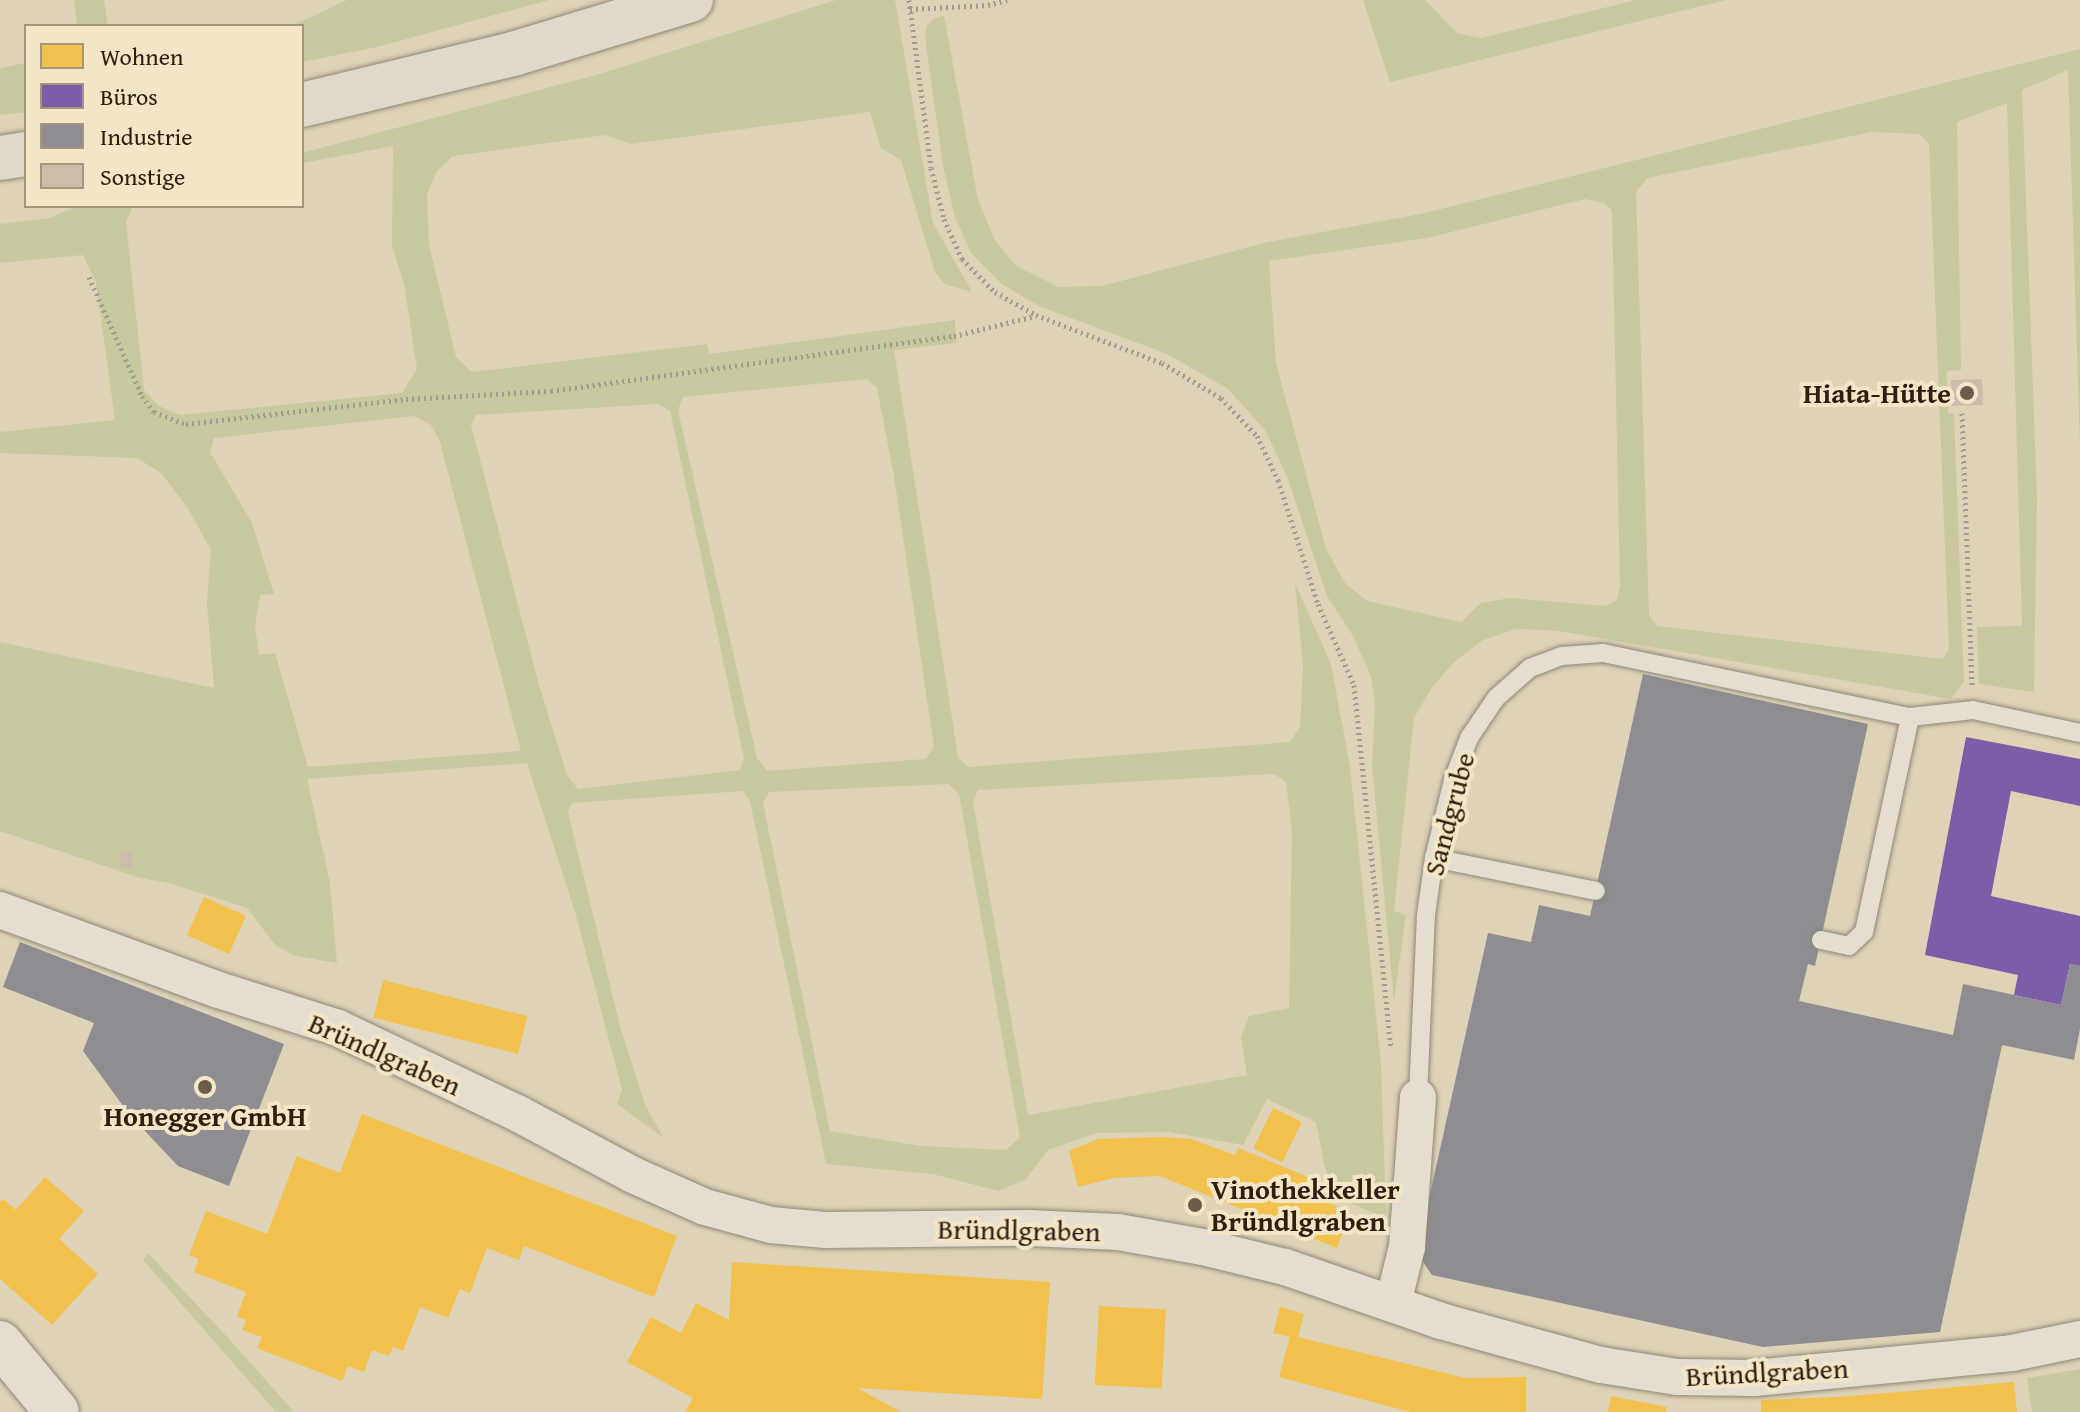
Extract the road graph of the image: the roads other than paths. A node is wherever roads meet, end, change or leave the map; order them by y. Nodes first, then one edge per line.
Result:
1 (691, 0) edge
2 (304, 105) edge
3 (24, 154) edge
4 (0, 158) edge
5 (1910, 717) junction
6 (2080, 733) edge
7 (1434, 858) junction
8 (1596, 891) dead end
9 (0, 910) edge
10 (1821, 940) dead end
11 (1418, 1097) joint
12 (1393, 1303) junction
13 (2080, 1339) edge
14 (0, 1343) edge
15 (57, 1412) edge

1 - 2 main road
3 - 4 main road
5 - 6 lane, Sandgrube
5 - 7 lane, Sandgrube
5 - 10 lane
7 - 8 lane
7 - 11 lane, Sandgrube
9 - 12 street, Bründlgraben
11 - 12 street, Sandgrube
12 - 13 street, Bründlgraben
14 - 15 street

